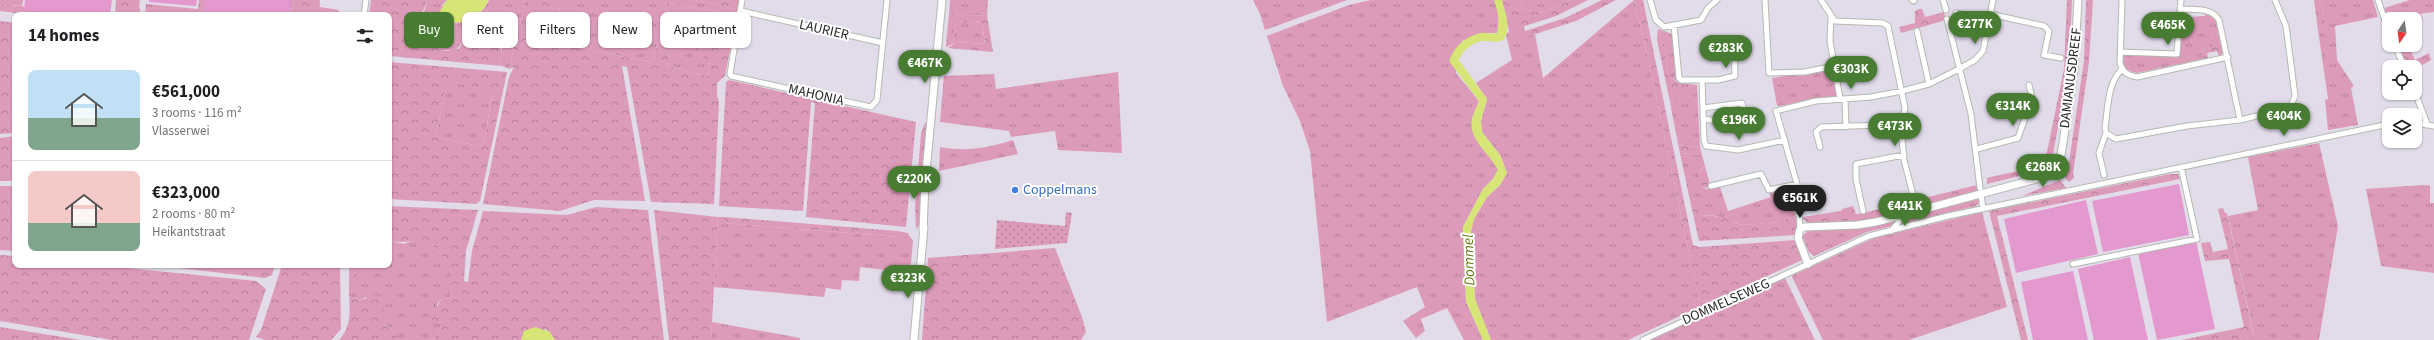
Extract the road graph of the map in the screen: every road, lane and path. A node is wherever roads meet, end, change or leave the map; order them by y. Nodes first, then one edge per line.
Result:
1 (366, 0) edge
2 (742, 0) edge
3 (887, 0) edge
4 (942, 0) edge
5 (1650, 0) edge
6 (1717, 0) edge
7 (1765, 0) edge
8 (1820, 0) edge
9 (1943, 0) edge
10 (1993, 0) edge
11 (2078, 0) edge
12 (2122, 0) edge
13 (2181, 0) edge
14 (2275, 0) edge
15 (2378, 0) edge
16 (2180, 9) junction
17 (1946, 10) dead end
18 (741, 11) junction
19 (364, 12) edge
20 (2382, 12) edge
21 (1956, 13) dead end
22 (1831, 17) junction
23 (1989, 17) junction
24 (1947, 19) dead end
25 (1674, 25) junction
26 (1917, 31) dead end
27 (883, 43) junction
28 (1718, 44) dead end
29 (2120, 52) junction
30 (2228, 57) junction
31 (2061, 58) dead end
32 (1834, 66) junction
33 (1960, 69) junction
34 (2122, 69) junction
35 (1702, 80) junction
36 (1929, 84) junction
37 (2029, 84) dead end
38 (1902, 91) junction
39 (1842, 99) junction
40 (2418, 100) edge
41 (1703, 108) junction
42 (1703, 119) junction
43 (2240, 120) junction
44 (2422, 124) edge
45 (2427, 124) junction
46 (2382, 125) edge
47 (2434, 126) edge
48 (1846, 127) junction
49 (1901, 129) junction
50 (2106, 133) junction
51 (1785, 140) junction
52 (1820, 147) dead end
53 (1977, 149) junction
54 (1904, 155) junction
55 (2182, 167) junction
56 (2104, 175) dead end
57 (1797, 184) junction
58 (1711, 186) dead end
59 (1980, 192) junction
60 (1914, 199) dead end
61 (1983, 209) junction
62 (1863, 211) dead end
63 (1906, 213) junction
64 (1800, 229) junction
65 (1891, 230) junction
66 (1808, 264) junction
67 (2073, 264) dead end
68 (914, 340) edge
69 (1643, 340) edge

1 - 19 street
2 - 18 street, MAHONIA
3 - 27 street, MAHONIA
4 - 68 street
5 - 25 street
6 - 25 street
7 - 32 street
8 - 22 street
9 - 17 street
10 - 23 street
11 - 59 street, DAMIANUSDREEF
12 - 29 street
13 - 16 street
14 - 43 street
15 - 20 street
16 - 29 street
16 - 30 street
18 - 27 street, LAURIER
18 - 27 street, MAHONIA
21 - 23 street
22 - 32 street
22 - 38 street
23 - 31 street
23 - 33 street
24 - 33 street
25 - 35 street
26 - 36 street
28 - 35 street
29 - 34 street
30 - 34 street
30 - 43 street
32 - 39 street
33 - 36 street
33 - 53 street
34 - 50 street
35 - 41 street
36 - 38 street
37 - 53 street
38 - 39 street
38 - 49 street
39 - 48 street
39 - 51 street
40 - 45 street
41 - 42 street
41 - 42 street
42 - 51 street
43 - 50 street
44 - 45 street
45 - 47 street
46 - 55 street, DOMMELSEWEG
48 - 49 street
48 - 52 street
49 - 54 street
50 - 56 street
51 - 57 street
53 - 59 street
54 - 60 street
54 - 62 street
55 - 61 street, DOMMELSEWEG
55 - 67 street
57 - 58 street
57 - 64 street
59 - 61 street
59 - 63 street, DAMIANUSDREEF
61 - 65 street, DOMMELSEWEG
63 - 64 street, DAMIANUSDREEF
63 - 65 street
64 - 66 street
65 - 66 street, DOMMELSEWEG
66 - 69 street, DOMMELSEWEG

